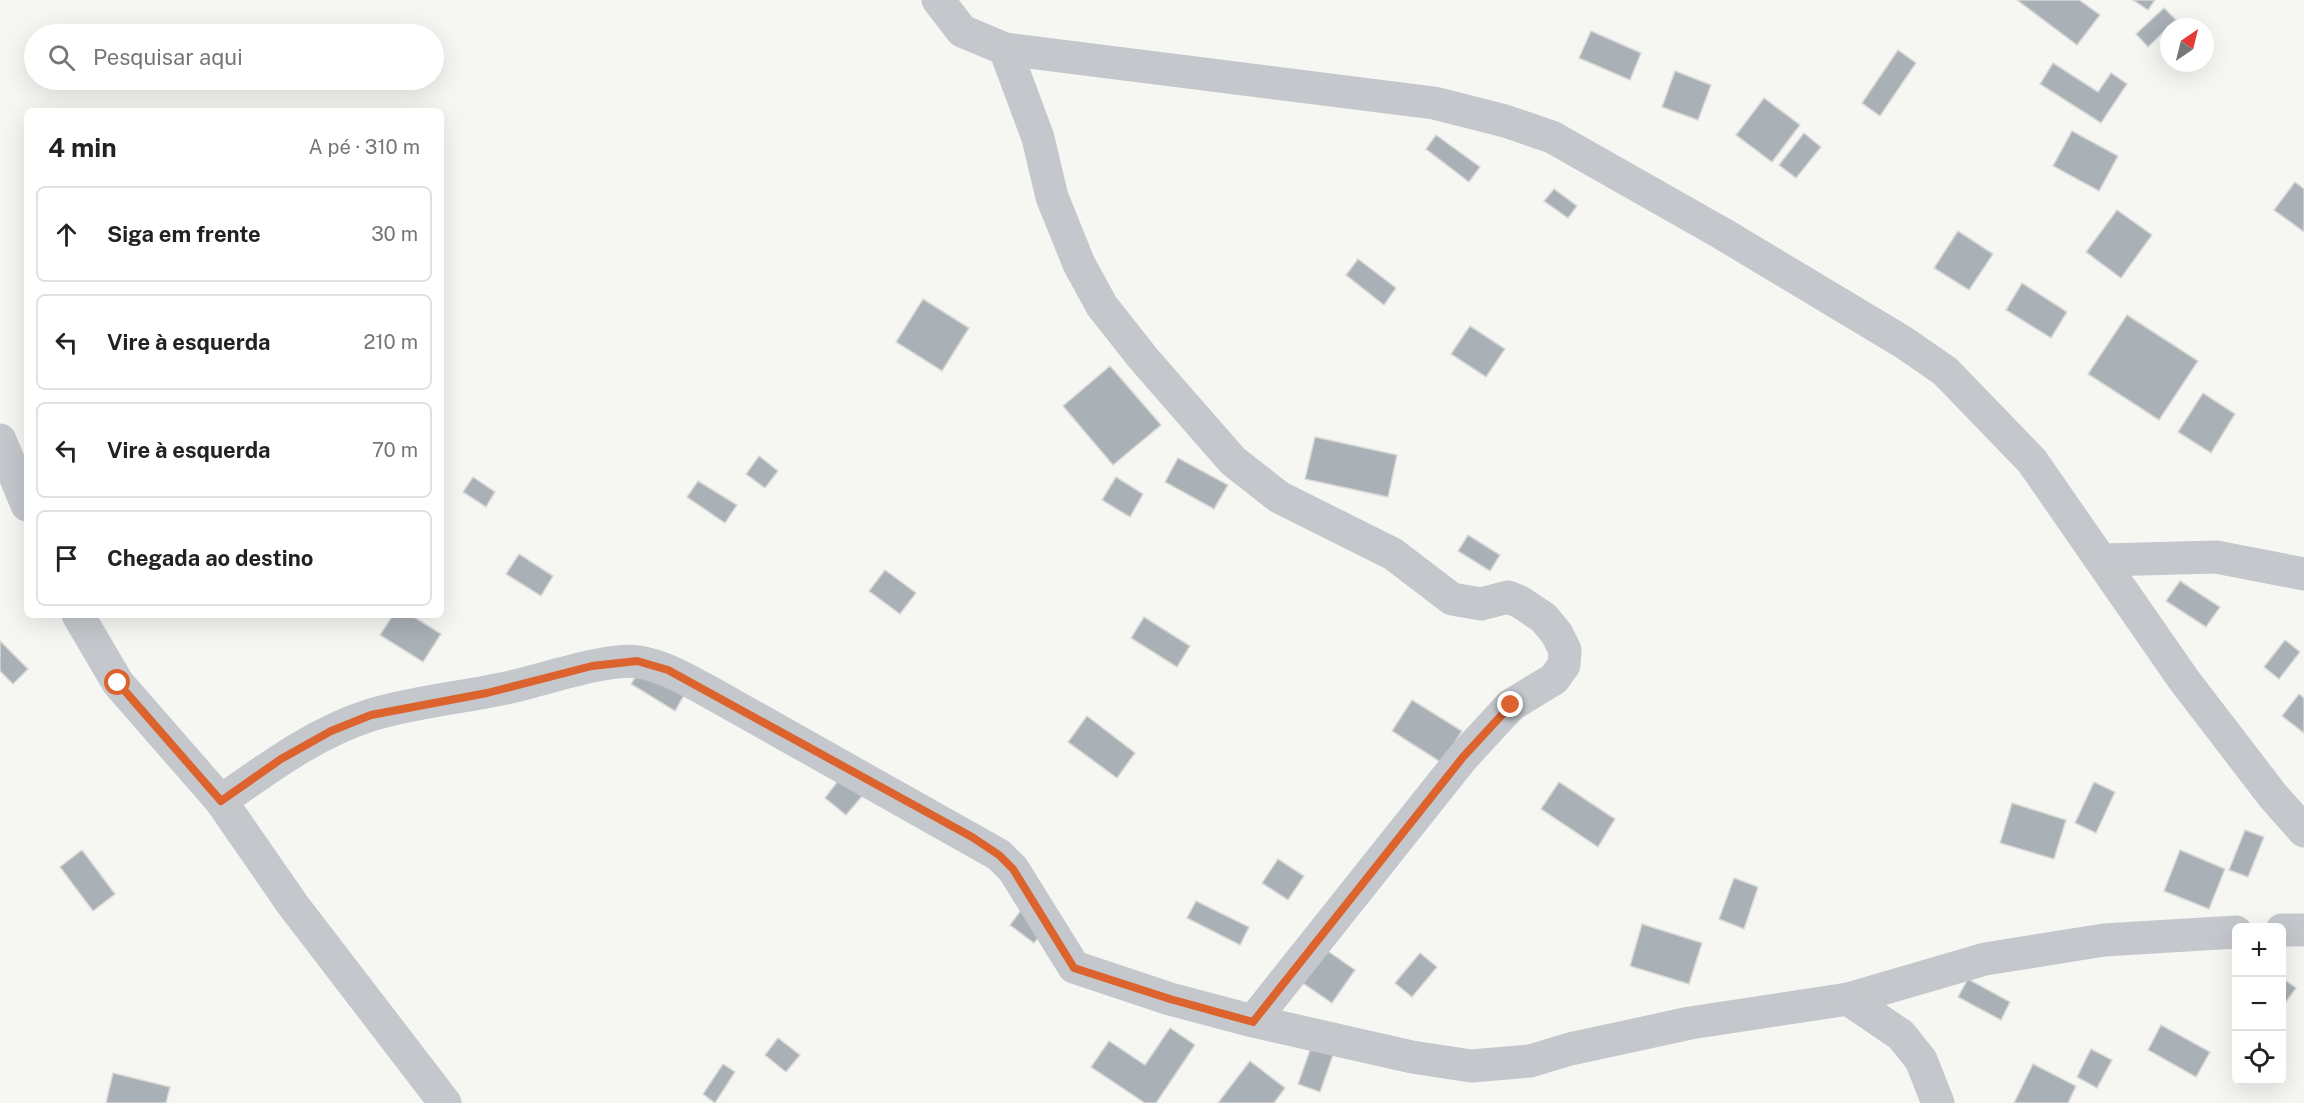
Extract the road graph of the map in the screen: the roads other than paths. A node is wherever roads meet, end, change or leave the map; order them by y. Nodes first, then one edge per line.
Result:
1 (938, 0) edge
2 (1005, 49) junction
3 (0, 440) edge
4 (24, 498) edge
5 (2103, 560) junction
6 (2304, 574) edge
7 (80, 618) edge
8 (221, 801) junction
9 (2304, 831) edge
10 (2286, 930) edge
11 (2304, 930) edge
12 (2232, 932) edge
13 (1848, 999) junction
14 (1253, 1022) junction
15 (445, 1103) edge
16 (1938, 1103) edge

1 - 2 street
2 - 5 street
2 - 14 street
3 - 4 street
5 - 6 street
5 - 9 street
7 - 8 street
8 - 14 street
8 - 15 street
10 - 11 street
12 - 13 street
13 - 14 street
13 - 16 street

